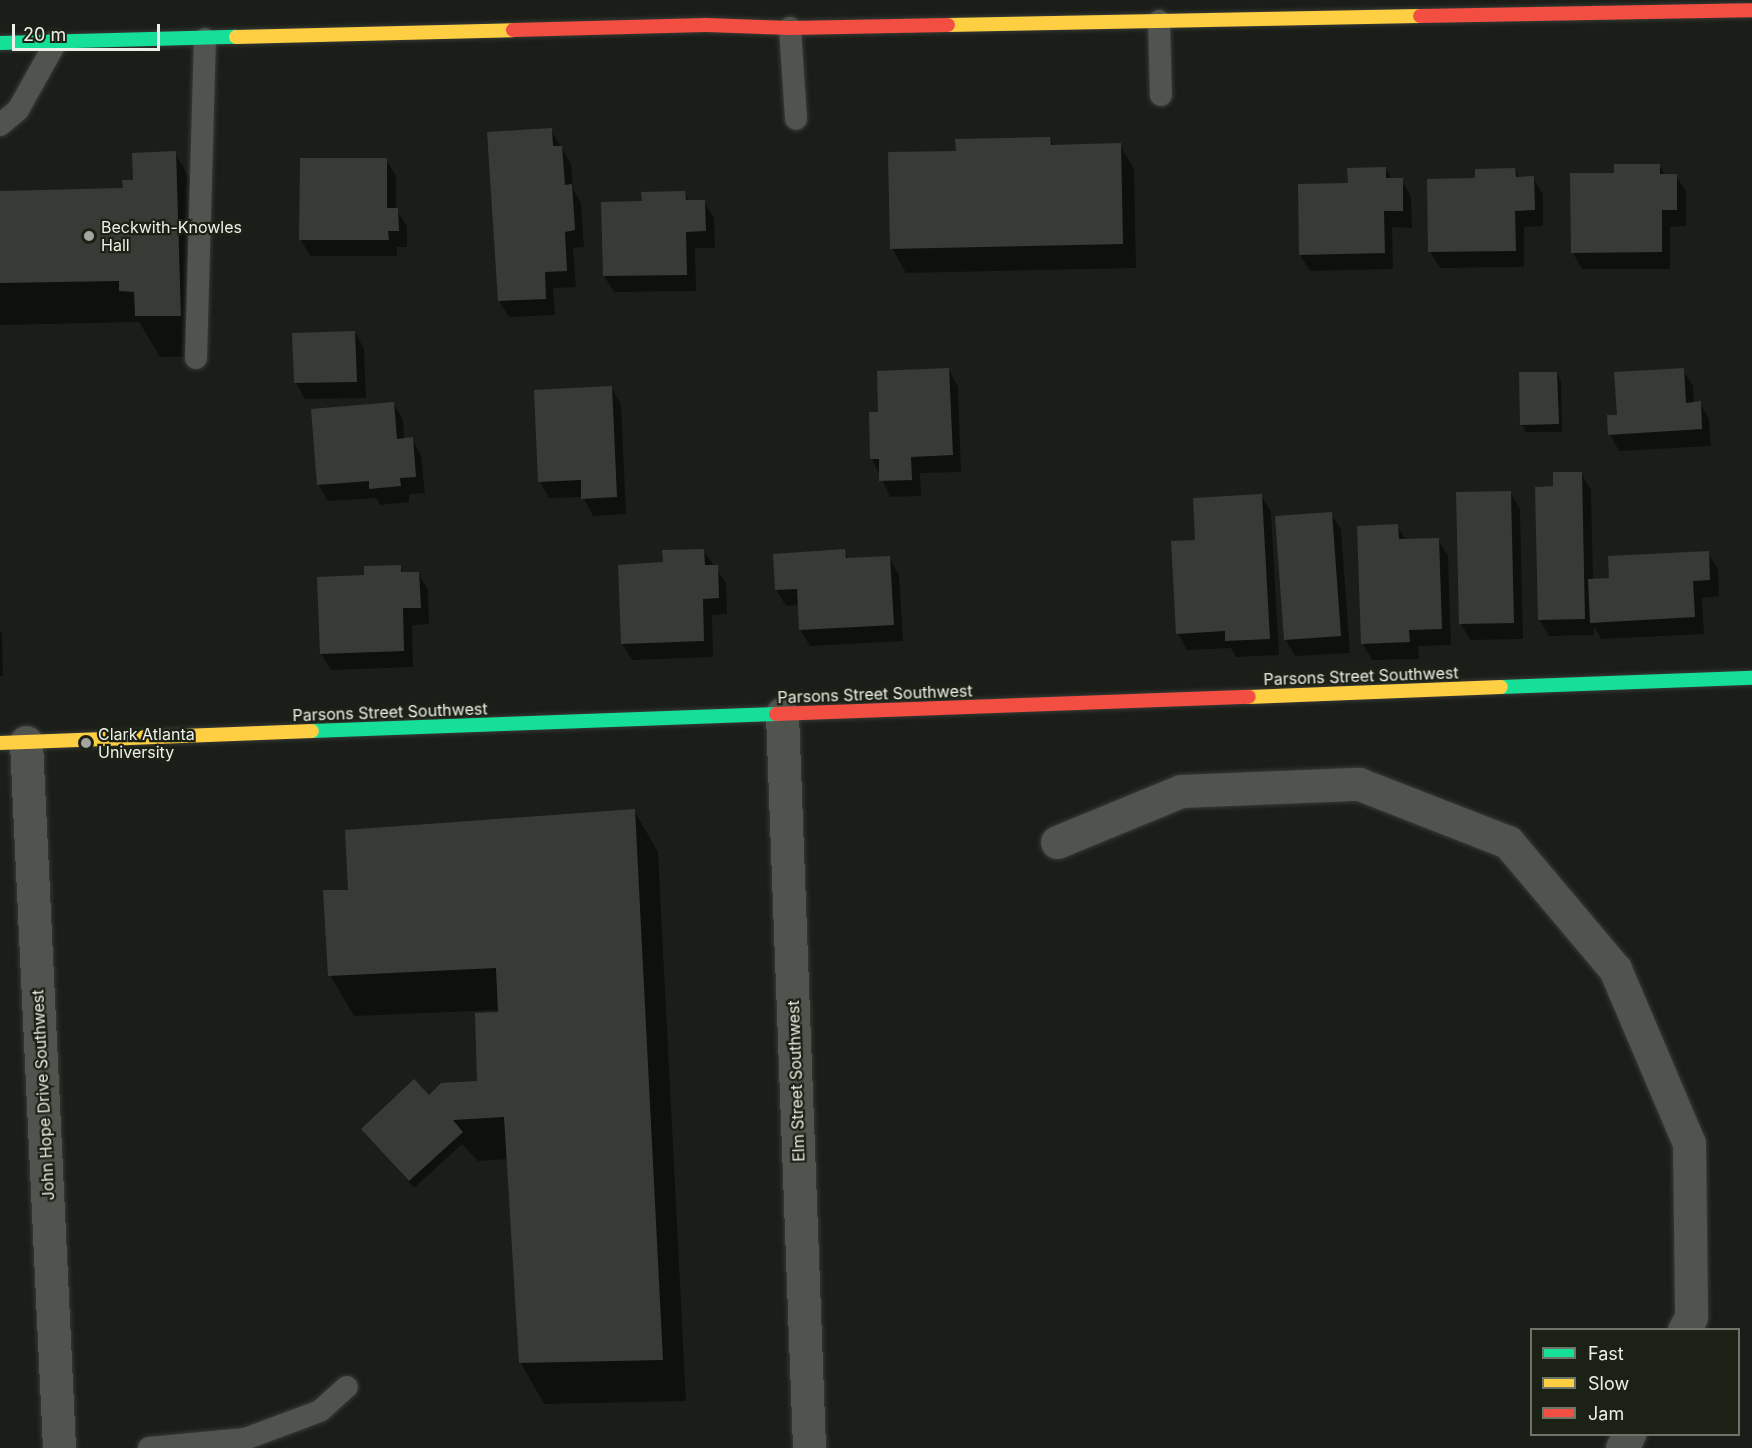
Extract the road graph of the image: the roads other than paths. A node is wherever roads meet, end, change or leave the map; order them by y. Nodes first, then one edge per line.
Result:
1 (1752, 10) edge
2 (1159, 21) junction
3 (790, 28) junction
4 (205, 39) junction
5 (56, 42) junction
6 (0, 43) edge
7 (1161, 95) dead end
8 (796, 119) dead end
9 (0, 125) edge
10 (196, 358) dead end
11 (1752, 678) edge
12 (783, 714) junction
13 (13, 743) edge
14 (1057, 842) dead end
15 (1685, 1328) edge
16 (347, 1387) dead end
17 (59, 1448) edge
18 (149, 1448) edge
19 (809, 1448) edge

1 - 2 street
2 - 3 street
2 - 7 lane
3 - 4 street
3 - 8 lane
4 - 5 street
4 - 10 lane
5 - 6 street
5 - 9 lane
11 - 12 street, Parsons Street Southwest
12 - 13 street, Parsons Street Southwest
12 - 19 street, Elm Street Southwest
13 - 17 street, John Hope Drive Southwest
14 - 15 street
16 - 18 lane

